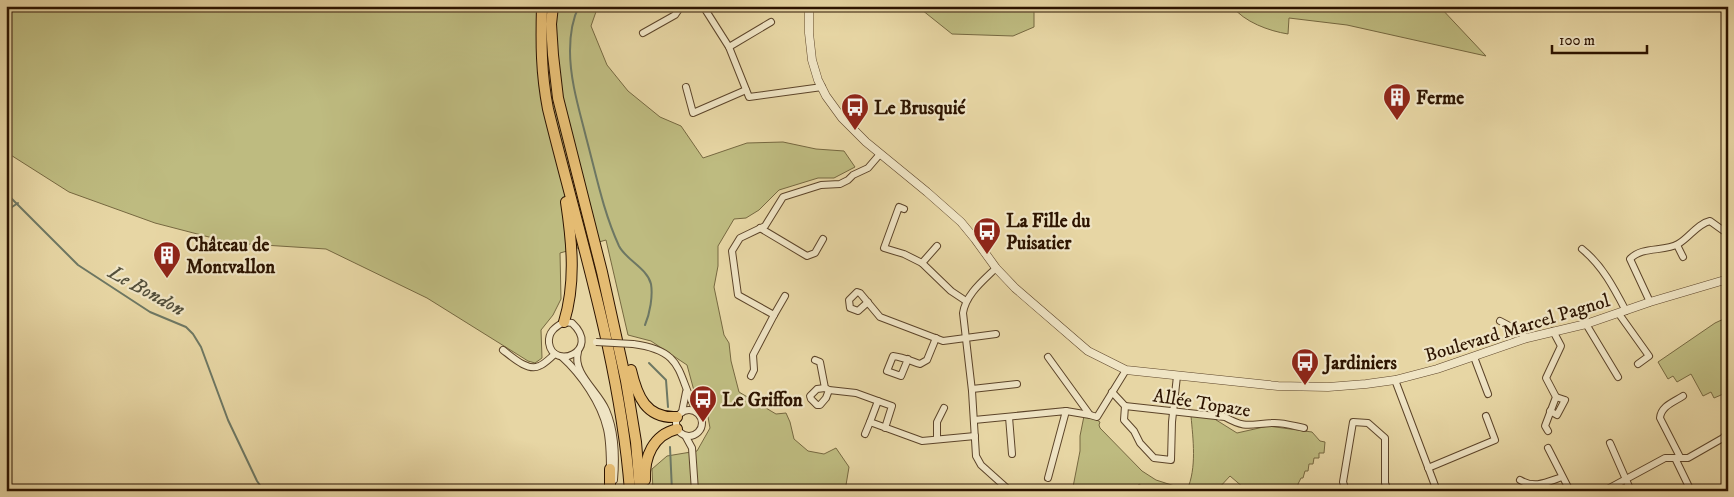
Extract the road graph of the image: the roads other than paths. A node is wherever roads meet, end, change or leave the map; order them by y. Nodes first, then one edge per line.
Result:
1 (541, 6) edge
2 (554, 6) edge
3 (681, 6) edge
4 (703, 6) edge
5 (809, 6) edge
6 (771, 22) dead end
7 (643, 33) dead end
8 (729, 47) junction
9 (686, 87) dead end
10 (822, 87) junction
11 (746, 90) junction
12 (555, 137) junction
13 (880, 154) junction
14 (904, 209) dead end
15 (760, 228) junction
16 (1728, 234) edge
17 (823, 239) dead end
18 (1677, 245) junction
19 (937, 246) dead end
20 (1582, 249) dead end
21 (1683, 257) dead end
22 (922, 263) junction
23 (996, 268) junction
24 (602, 272) junction
25 (1728, 279) edge
26 (785, 296) dead end
27 (966, 301) junction
28 (868, 302) dead end
29 (1650, 302) junction
30 (1622, 312) junction
31 (774, 315) junction
32 (1500, 321) dead end
33 (564, 322) junction
34 (1586, 324) junction
35 (1553, 331) junction
36 (996, 334) dead end
37 (936, 338) junction
38 (966, 338) junction
39 (1527, 338) junction
40 (582, 341) junction
41 (502, 350) dead end
42 (578, 352) junction
43 (558, 355) junction
44 (1048, 357) dead end
45 (1474, 357) junction
46 (908, 359) dead end
47 (815, 360) dead end
48 (1638, 364) dead end
49 (1126, 370) junction
50 (751, 376) dead end
51 (1177, 376) junction
52 (1618, 377) dead end
53 (1395, 380) junction
54 (1017, 384) dead end
55 (972, 389) junction
56 (687, 390) junction
57 (1112, 392) junction
58 (1488, 394) dead end
59 (1683, 396) dead end
60 (878, 401) junction
61 (1125, 406) junction
62 (944, 408) dead end
63 (1173, 410) junction
64 (1066, 411) junction
65 (696, 412) junction
66 (680, 415) junction
67 (1093, 416) junction
68 (1486, 416) dead end
69 (1009, 417) junction
70 (974, 420) junction
71 (870, 422) junction
72 (885, 428) junction
73 (1304, 428) dead end
74 (677, 429) junction
75 (1548, 431) dead end
76 (1728, 432) edge
77 (698, 434) junction
78 (865, 434) dead end
79 (975, 436) junction
80 (686, 437) junction
81 (937, 440) junction
82 (1610, 443) dead end
83 (692, 448) junction
84 (1548, 448) dead end
85 (1012, 454) dead end
86 (1678, 458) junction
87 (1428, 468) junction
88 (610, 469) joint
89 (1562, 477) junction
90 (1048, 478) dead end
91 (1626, 479) junction
92 (1520, 480) dead end
93 (610, 491) edge
94 (630, 491) edge
95 (640, 491) edge
96 (645, 491) edge
97 (695, 491) edge
98 (1010, 491) edge
99 (1346, 491) edge
100 (1388, 491) edge
101 (1437, 491) edge
102 (1570, 491) edge
103 (1604, 491) edge
104 (1631, 491) edge
105 (1692, 491) edge

1 - 12 highway
2 - 24 highway
3 - 7 street
4 - 8 street
5 - 10 street, Boulevard Marcel Pagnol
6 - 8 street
8 - 11 street
9 - 11 street
10 - 11 street
10 - 13 street, Boulevard Marcel Pagnol
12 - 33 highway
12 - 94 highway
13 - 15 street
13 - 23 street, Boulevard Marcel Pagnol
14 - 22 street
15 - 17 street
15 - 31 street
16 - 18 street
18 - 21 street
18 - 29 street
19 - 22 street
20 - 30 street
22 - 27 street
23 - 27 street
23 - 49 street, Boulevard Marcel Pagnol
24 - 66 highway
24 - 95 highway
25 - 29 street, Boulevard Marcel Pagnol
26 - 31 street
27 - 38 street
28 - 37 street
29 - 30 street, Boulevard Marcel Pagnol
30 - 34 street, Boulevard Marcel Pagnol
30 - 48 street
31 - 50 street
32 - 39 street
33 - 40 street
33 - 43 street
34 - 35 street, Boulevard Marcel Pagnol
34 - 52 street
35 - 39 street, Boulevard Marcel Pagnol
35 - 75 street
36 - 38 street
37 - 38 street
37 - 46 street
38 - 55 street
39 - 45 street, Boulevard Marcel Pagnol
40 - 42 street
40 - 56 street, bridge
41 - 43 street
42 - 43 street
42 - 93 street
43 - 88 street
44 - 67 street
45 - 53 street, Boulevard Marcel Pagnol
45 - 58 street
47 - 60 street
49 - 51 street, Boulevard Marcel Pagnol
49 - 57 street
51 - 53 street, Boulevard Marcel Pagnol
51 - 63 street
53 - 87 street
54 - 55 street
55 - 70 street
56 - 65 street
56 - 66 street
57 - 61 street
57 - 67 street
59 - 86 street
60 - 71 street
60 - 72 street
61 - 63 street, Allée Topaze
61 - 63 street
62 - 81 street
63 - 73 street, Allée Topaze
64 - 67 street
64 - 69 street
64 - 90 street
65 - 66 street
65 - 77 street
66 - 74 street
68 - 87 street
69 - 70 street
69 - 85 street
70 - 79 street
71 - 72 street
71 - 78 street
72 - 81 street
74 - 80 street
74 - 96 highway
76 - 86 street
77 - 80 street
77 - 83 street
79 - 81 street
79 - 98 street
80 - 83 street
82 - 91 street
83 - 97 street
84 - 89 street
86 - 91 street
86 - 105 street
87 - 101 street
88 - 93 highway
89 - 92 street
89 - 102 street
91 - 103 street
91 - 104 street
99 - 100 street

